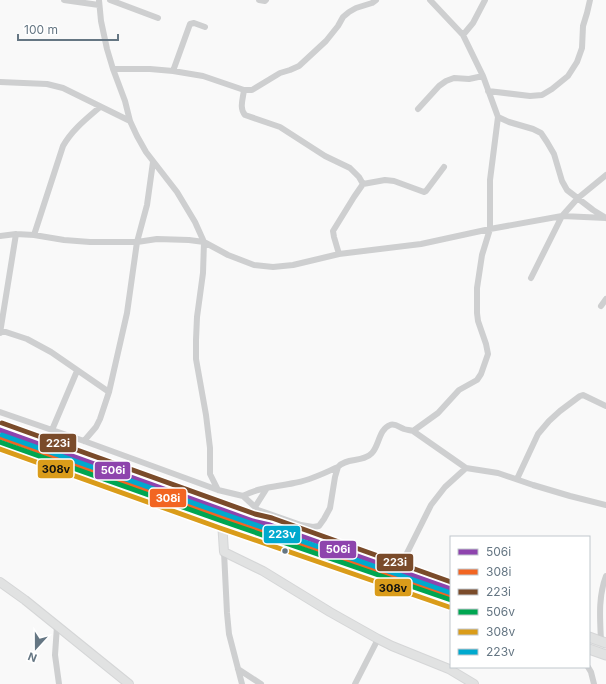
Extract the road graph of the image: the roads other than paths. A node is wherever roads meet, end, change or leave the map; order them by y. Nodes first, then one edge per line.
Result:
1 (64, 0) edge
2 (110, 0) edge
3 (259, 0) edge
4 (266, 0) edge
5 (376, 0) edge
6 (430, 0) edge
7 (485, 0) edge
8 (590, 0) edge
9 (99, 3) edge
10 (158, 18) dead end
11 (205, 27) dead end
12 (463, 35) junction
13 (113, 69) junction
14 (173, 71) junction
15 (483, 76) junction
16 (0, 82) edge
17 (244, 90) junction
18 (488, 91) junction
19 (100, 107) junction
20 (418, 109) dead end
21 (498, 117) junction
22 (130, 121) junction
23 (153, 162) junction
24 (444, 167) dead end
25 (606, 175) edge
26 (364, 184) junction
27 (578, 198) junction
28 (562, 216) junction
29 (606, 218) edge
30 (490, 229) junction
31 (16, 234) junction
32 (34, 235) junction
33 (0, 236) edge
34 (137, 242) junction
35 (204, 242) junction
36 (339, 254) junction
37 (530, 278) dead end
38 (606, 299) edge
39 (601, 306) dead end
40 (0, 331) edge
41 (77, 371) junction
42 (109, 392) junction
43 (606, 406) edge
44 (0, 412) edge
45 (0, 430) edge
46 (52, 430) junction
47 (413, 431) junction
48 (84, 441) junction
49 (0, 442) edge
50 (338, 467) junction
51 (466, 468) junction
52 (210, 474) junction
53 (517, 479) junction
54 (202, 484) junction
55 (267, 488) junction
56 (218, 490) junction
57 (243, 496) junction
58 (606, 505) edge
59 (256, 508) junction
60 (222, 521) junction
61 (270, 525) junction
62 (224, 552) junction
63 (398, 571) junction
64 (606, 576) edge
65 (1, 584) edge
66 (450, 589) edge
67 (450, 600) edge
68 (57, 626) junction
69 (590, 637) edge
70 (378, 639) junction
71 (603, 642) edge
72 (590, 649) edge
73 (606, 654) edge
74 (589, 668) edge
75 (238, 670) junction
76 (59, 684) edge
77 (129, 684) edge
78 (242, 684) edge
79 (261, 684) edge
80 (355, 684) edge
81 (474, 684) edge
82 (594, 684) edge

1 - 9 street
2 - 10 street
3 - 4 street
5 - 17 street
6 - 12 street
7 - 12 street
8 - 18 street
9 - 13 street
11 - 14 street
12 - 15 street
13 - 14 street
13 - 22 street
14 - 17 street
15 - 18 street
15 - 20 street
16 - 19 street
17 - 26 street
18 - 21 street
19 - 22 street
19 - 32 street
21 - 27 street
21 - 30 street
22 - 23 street
23 - 34 street
23 - 35 street
24 - 26 street
25 - 27 street
26 - 36 street
27 - 28 street
27 - 29 street
28 - 29 street
28 - 30 street
28 - 37 street
30 - 36 street
30 - 47 street
31 - 32 street
31 - 33 street
31 - 40 street
32 - 34 street
34 - 35 street
34 - 42 street
35 - 36 street
35 - 52 street
38 - 39 street
40 - 41 street
41 - 42 street
41 - 46 street
42 - 48 street
43 - 53 street
44 - 46 street
45 - 61 main road
46 - 48 street
47 - 50 street
47 - 51 street
48 - 54 street
49 - 60 main road
50 - 55 street
50 - 59 street
51 - 53 street
51 - 63 street
52 - 54 street
52 - 56 street
53 - 58 street
54 - 56 street
55 - 57 street
55 - 59 street
56 - 57 street
57 - 59 street
59 - 61 street
60 - 62 street
60 - 67 main road
61 - 63 main road
62 - 70 street
62 - 75 street
63 - 66 main road
64 - 71 street
65 - 68 street
68 - 76 street
68 - 77 street
69 - 71 main road
70 - 80 street
70 - 81 street
72 - 73 main road
74 - 82 street
75 - 78 street
75 - 79 street

